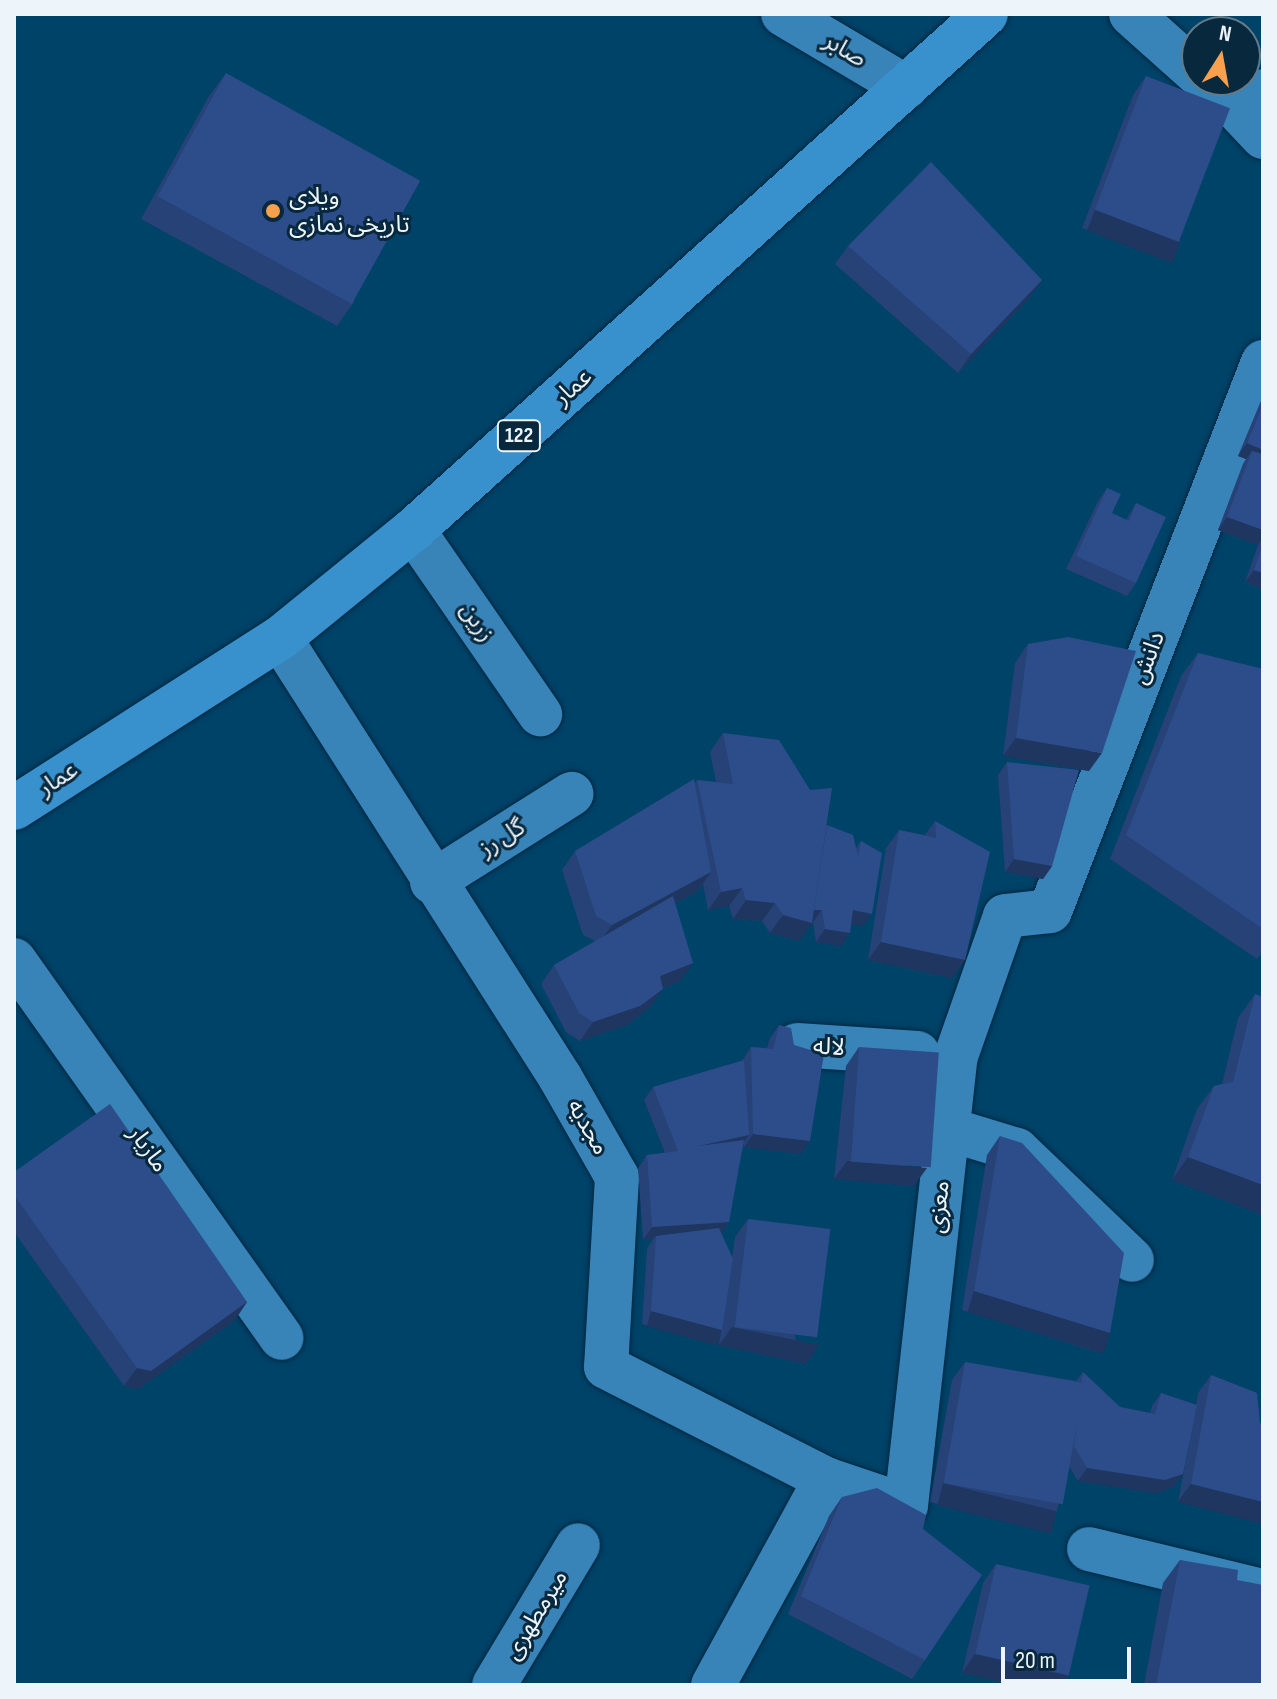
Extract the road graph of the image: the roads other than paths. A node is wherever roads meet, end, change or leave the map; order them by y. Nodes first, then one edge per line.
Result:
1 (783, 14) edge
2 (986, 14) edge
3 (1131, 14) edge
4 (1181, 59) edge
5 (906, 87) junction
6 (1235, 96) edge
7 (1263, 137) edge
8 (1263, 362) edge
9 (413, 530) junction
10 (280, 638) junction
11 (540, 714) dead end
12 (571, 794) dead end
13 (14, 808) edge
14 (432, 882) junction
15 (1005, 916) joint
16 (14, 960) edge
17 (797, 1045) edge
18 (956, 1056) junction
19 (948, 1129) junction
20 (1132, 1260) dead end
21 (282, 1338) dead end
22 (826, 1479) junction
23 (906, 1506) joint
24 (578, 1545) dead end
25 (1089, 1549) dead end
26 (1263, 1591) edge
27 (494, 1685) edge
28 (713, 1685) edge

1 - 5 street, صابر
2 - 5 main road, عمار / 122
3 - 4 street
5 - 9 main road, عمار / 122
6 - 7 street
8 - 15 street, دانش
9 - 10 main road, عمار / 122
9 - 11 street, زرین
10 - 13 main road, عمار / 122
10 - 14 street, مجدیه
12 - 14 street, گل رز
14 - 22 street, مجدیه
15 - 18 street, معزی
16 - 21 street, مازیار
17 - 18 street, لاله
18 - 19 street, معزی
19 - 20 street
19 - 23 street, معزی
22 - 23 street, مجدیه
22 - 28 street
24 - 27 street, میرمطهری
25 - 26 street

